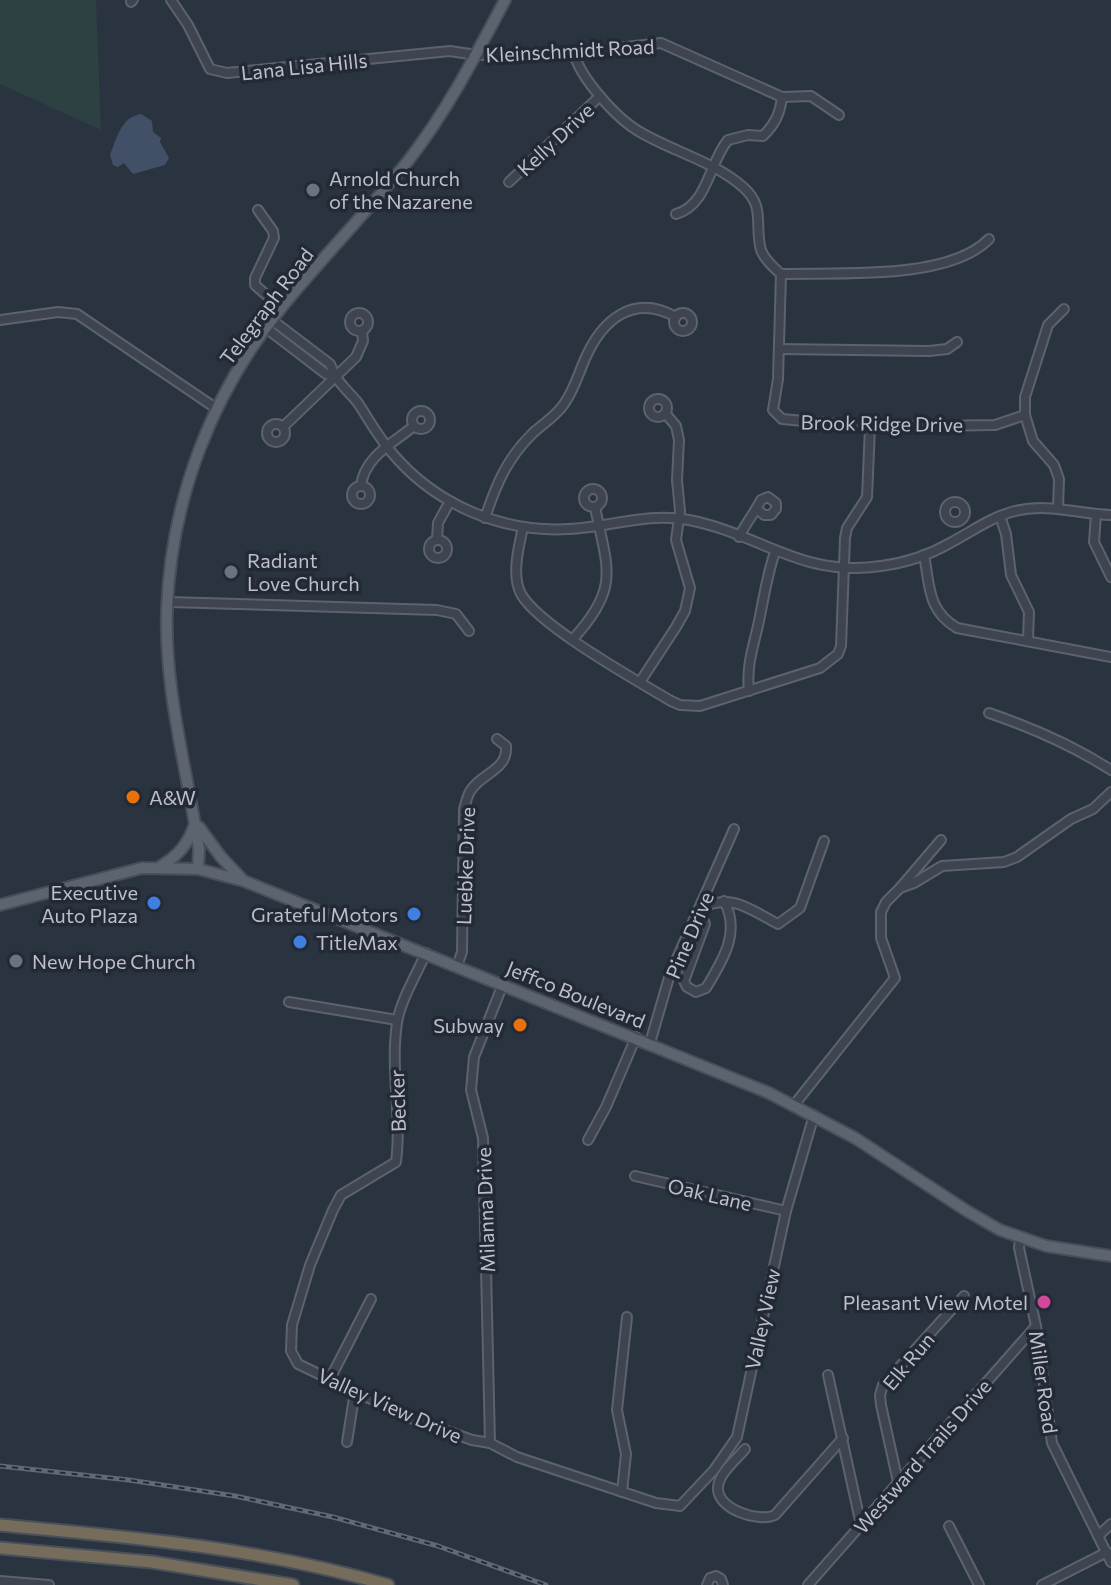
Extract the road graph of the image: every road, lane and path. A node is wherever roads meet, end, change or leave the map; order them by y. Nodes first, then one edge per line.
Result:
1 (171, 0) edge
2 (505, 0) edge
3 (574, 53) junction
4 (476, 55) junction
5 (600, 96) junction
6 (782, 97) junction
7 (839, 115) dead end
8 (714, 166) junction
9 (509, 182) dead end
10 (258, 210) dead end
11 (676, 214) dead end
12 (989, 239) dead end
13 (781, 274) junction
14 (281, 308) junction
15 (1064, 309) dead end
16 (676, 317) dead end
17 (0, 320) edge
18 (269, 324) junction
19 (362, 331) dead end
20 (957, 342) dead end
21 (779, 349) junction
22 (335, 376) junction
23 (217, 409) junction
24 (665, 413) dead end
25 (1025, 415) junction
26 (414, 426) dead end
27 (283, 427) dead end
28 (870, 427) junction
29 (387, 447) junction
30 (361, 486) dead end
31 (450, 501) junction
32 (595, 507) dead end
33 (1058, 508) junction
34 (758, 510) dead end
35 (1096, 514) junction
36 (1111, 515) edge
37 (1000, 516) junction
38 (485, 518) junction
39 (679, 519) junction
40 (959, 520) dead end
41 (599, 526) junction
42 (523, 527) junction
43 (967, 533) junction
44 (739, 537) junction
45 (437, 540) dead end
46 (775, 552) junction
47 (924, 555) junction
48 (844, 568) junction
49 (1111, 577) edge
50 (168, 602) junction
51 (469, 631) dead end
52 (573, 639) junction
53 (1028, 640) junction
54 (1111, 657) edge
55 (640, 682) junction
56 (749, 691) junction
57 (989, 713) dead end
58 (497, 739) dead end
59 (1111, 770) edge
60 (1111, 792) edge
61 (195, 822) junction
62 (734, 829) dead end
63 (941, 840) dead end
64 (824, 841) dead end
65 (159, 868) junction
66 (198, 869) junction
67 (244, 881) junction
68 (900, 888) junction
69 (724, 901) junction
70 (0, 905) edge
71 (699, 909) junction
72 (426, 953) junction
73 (457, 966) junction
74 (503, 984) junction
75 (289, 1002) dead end
76 (397, 1020) junction
77 (636, 1037) junction
78 (650, 1043) junction
79 (794, 1105) junction
80 (814, 1115) junction
81 (588, 1140) dead end
82 (635, 1176) dead end
83 (786, 1211) junction
84 (1020, 1238) junction
85 (1111, 1256) edge
86 (310, 1265) joint
87 (964, 1296) dead end
88 (371, 1299) dead end
89 (627, 1317) dead end
90 (1036, 1326) junction
91 (828, 1375) dead end
92 (330, 1379) junction
93 (355, 1391) junction
94 (843, 1438) junction
95 (347, 1442) dead end
96 (490, 1443) junction
97 (745, 1449) dead end
98 (898, 1482) junction
99 (622, 1492) junction
100 (1111, 1524) edge
101 (0, 1525) edge
102 (861, 1525) junction
103 (949, 1526) dead end
104 (1098, 1536) junction
105 (0, 1548) edge
106 (1107, 1552) junction
107 (1111, 1562) edge
108 (0, 1581) edge
109 (49, 1585) edge
110 (293, 1585) edge
111 (388, 1585) edge
112 (707, 1585) edge
113 (723, 1585) edge
114 (808, 1585) edge
115 (979, 1585) edge
116 (1042, 1585) edge

1 - 4 street, Lana Lisa Hills
2 - 4 main road, Telegraph Road
3 - 4 street, Kleinschmidt Road
3 - 5 street
3 - 6 street, Kleinschmidt Road
4 - 14 main road, Telegraph Road
5 - 8 street
5 - 9 street, Kelly Drive
6 - 7 street, Kleinschmidt Road
6 - 8 street
8 - 11 street
8 - 13 street
10 - 14 street
12 - 13 street
13 - 21 street, Brook Ridge Drive
14 - 18 main road, Telegraph Road
15 - 25 street
16 - 38 street
17 - 23 street
18 - 22 street
18 - 23 main road, Telegraph Road
19 - 22 street
20 - 21 street
21 - 28 street, Brook Ridge Drive
22 - 27 street
22 - 29 street
23 - 50 main road, Telegraph Road
24 - 39 street
25 - 28 street, Brook Ridge Drive
25 - 33 street
26 - 29 street
28 - 48 street
29 - 30 street
29 - 31 street
31 - 38 street
31 - 45 street
32 - 41 street
33 - 35 street
33 - 37 street
34 - 44 street
35 - 36 street
35 - 49 street
37 - 43 street
37 - 53 street
38 - 42 street
39 - 41 street
39 - 44 street
39 - 55 street
40 - 43 street
41 - 42 street
41 - 52 street
42 - 52 street
43 - 47 street
44 - 46 street
46 - 48 street
46 - 56 street
47 - 48 street
47 - 53 street
48 - 56 street
50 - 51 street
50 - 61 main road, Telegraph Road
52 - 55 street
53 - 54 street
55 - 56 street
57 - 59 street
58 - 73 street, Luebke Drive
60 - 68 street
61 - 65 main road
61 - 66 main road, Telegraph Road
61 - 67 main road
62 - 71 street, Pine Drive
63 - 68 street
64 - 69 street
65 - 66 main road, Jeffco Boulevard
65 - 70 main road, Jeffco Boulevard
66 - 67 main road, Jeffco Boulevard
67 - 72 main road, Jeffco Boulevard
68 - 79 street
69 - 71 street
69 - 71 street
71 - 78 street, Pine Drive
72 - 73 main road, Jeffco Boulevard
72 - 76 street, Becker
73 - 74 main road, Jeffco Boulevard
74 - 77 main road, Jeffco Boulevard
74 - 96 street, Milanna Drive
75 - 76 street
76 - 86 street, Becker
77 - 78 main road, Jeffco Boulevard
77 - 81 street
78 - 79 main road, Jeffco Boulevard
79 - 80 main road, Jeffco Boulevard
80 - 83 street, Valley View
80 - 84 main road, Jeffco Boulevard
82 - 83 street, Oak Lane
83 - 99 street, Valley View
84 - 85 main road, Jeffco Boulevard
84 - 90 street, Miller Road
86 - 92 street, Valley View Drive
87 - 98 street, Elk Run
88 - 92 street
89 - 99 street
90 - 98 street, Westward Trails Drive
90 - 104 street, Miller Road
91 - 94 street
92 - 93 street, Valley View Drive
93 - 95 street
93 - 96 street, Valley View Drive
94 - 97 street
94 - 102 street
96 - 99 street
98 - 102 street, Westward Trails Drive
100 - 104 street
101 - 111 highway
102 - 114 street, Westward Trails Drive
103 - 115 street
104 - 106 street, Miller Road
105 - 110 highway
106 - 107 street, Miller Road
106 - 116 street
108 - 109 street
112 - 113 street

